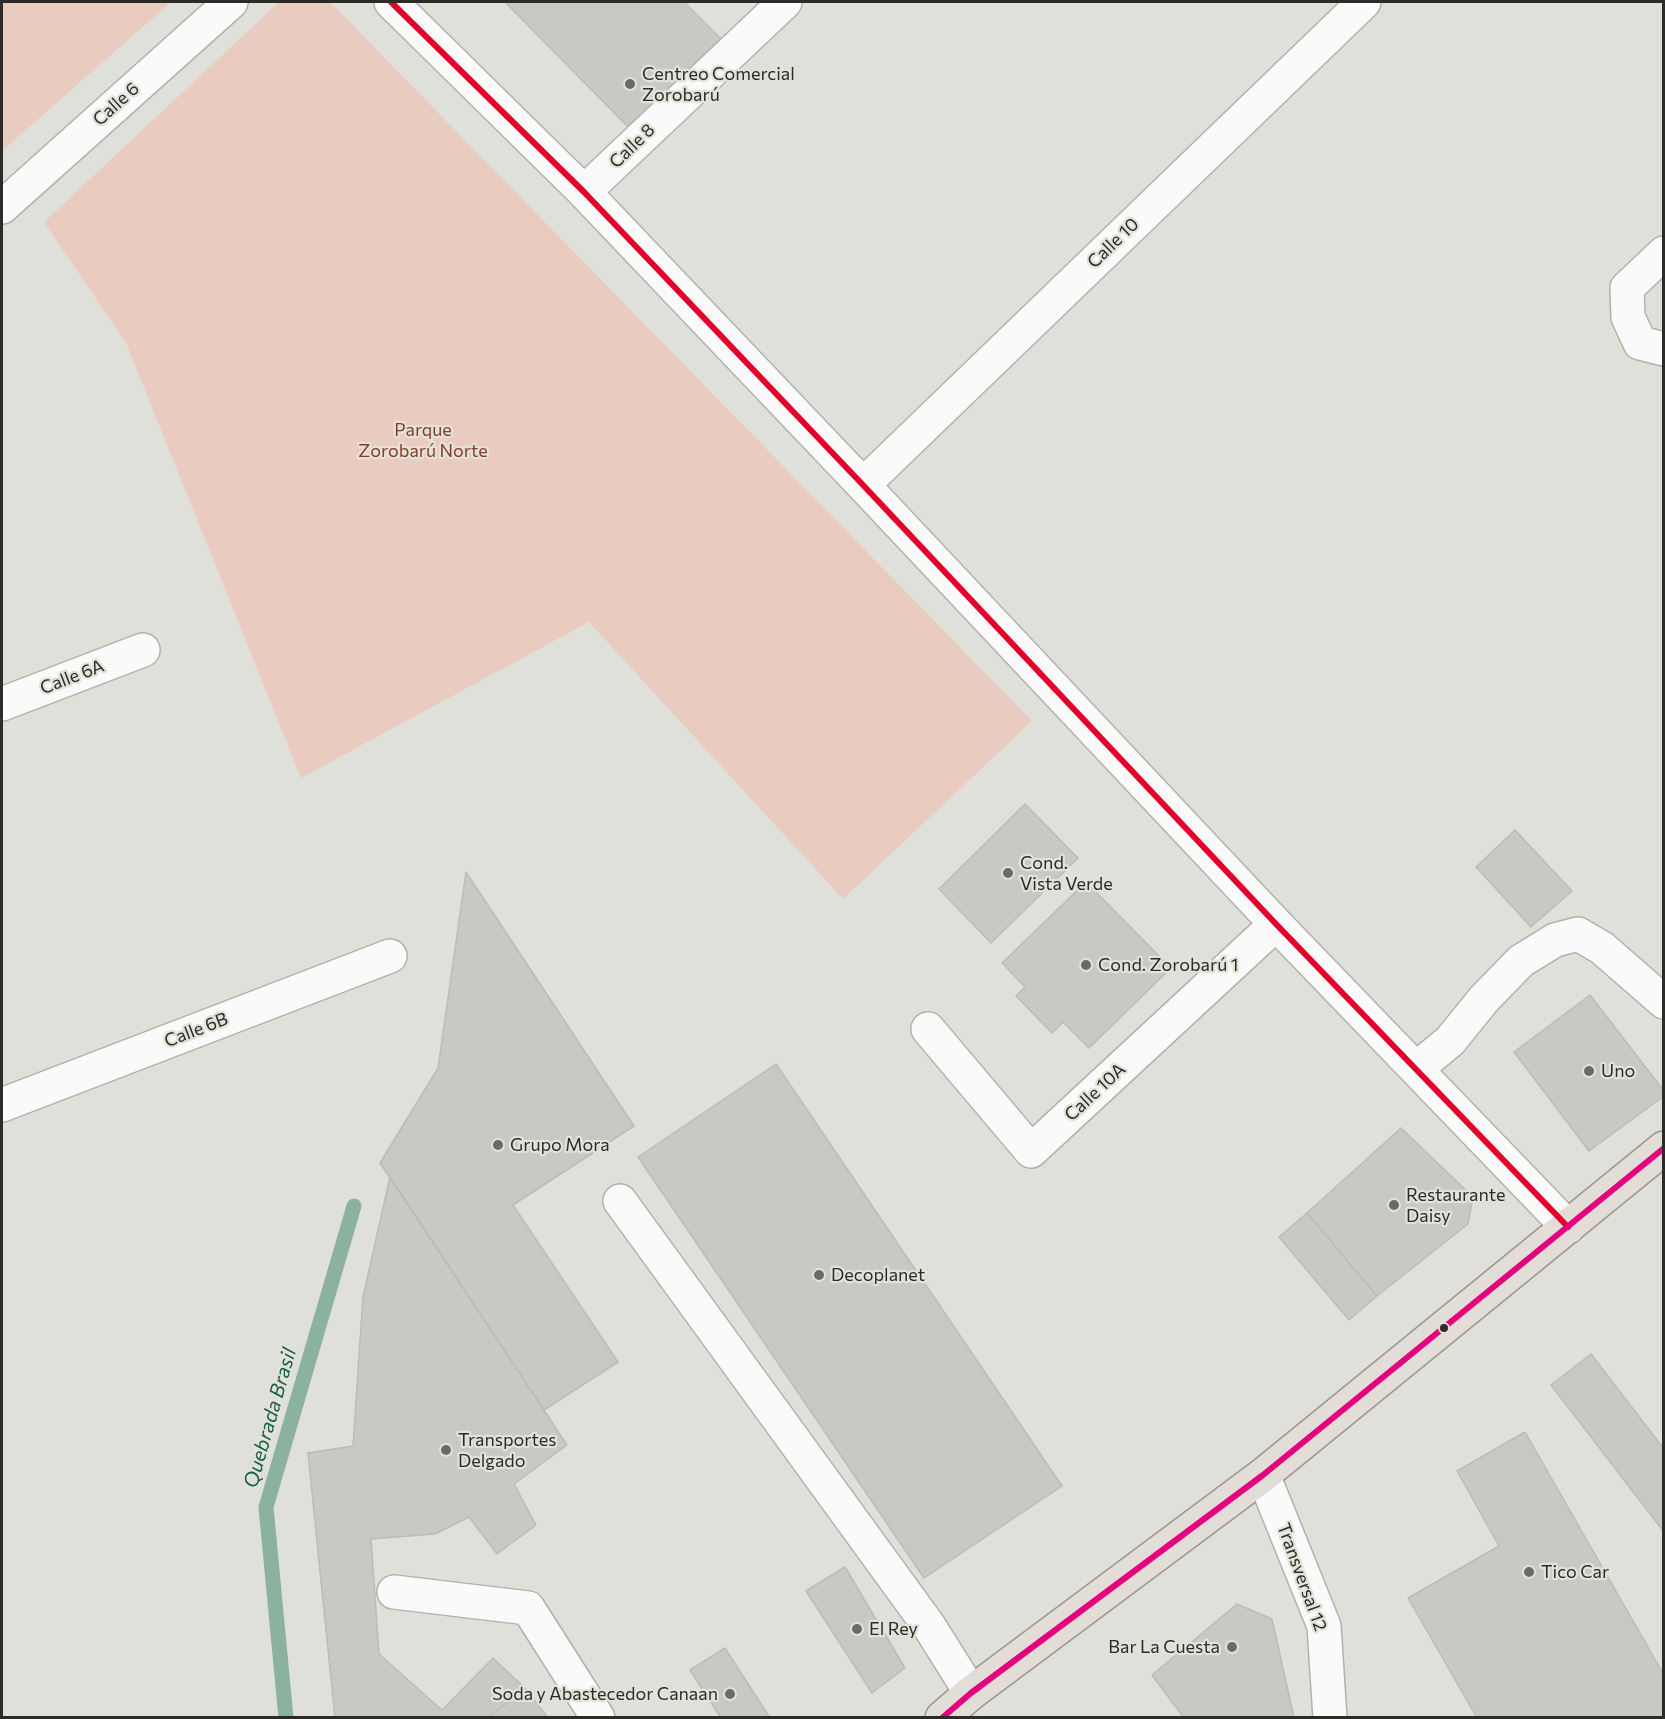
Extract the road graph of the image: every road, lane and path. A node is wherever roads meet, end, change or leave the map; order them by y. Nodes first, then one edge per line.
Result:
1 (231, 2) edge
2 (391, 2) edge
3 (785, 2) edge
4 (1364, 2) edge
5 (584, 192) junction
6 (2, 207) edge
7 (1664, 253) edge
8 (1664, 349) edge
9 (863, 485) junction
10 (142, 650) dead end
11 (2, 704) edge
12 (1276, 924) junction
13 (390, 956) dead end
14 (1664, 1002) edge
15 (928, 1029) dead end
16 (1416, 1069) junction
17 (2, 1105) edge
18 (1664, 1148) edge
19 (620, 1201) dead end
20 (1568, 1227) junction
21 (1263, 1475) junction
22 (394, 1592) dead end
23 (971, 1693) junction
24 (598, 1718) edge
25 (942, 1718) edge
26 (1330, 1718) edge

1 - 6 street, Calle 6
2 - 5 street
3 - 5 street, Calle 8
4 - 9 street, Calle 10
5 - 9 street
7 - 8 street
9 - 12 street
10 - 11 street, Calle 6A
12 - 15 street, Calle 10A
12 - 16 street
13 - 17 street, Calle 6B
14 - 16 street
16 - 20 street
18 - 20 main road
19 - 23 street
20 - 21 main road
21 - 23 main road
21 - 26 street, Transversal 12
22 - 24 street
23 - 25 main road

